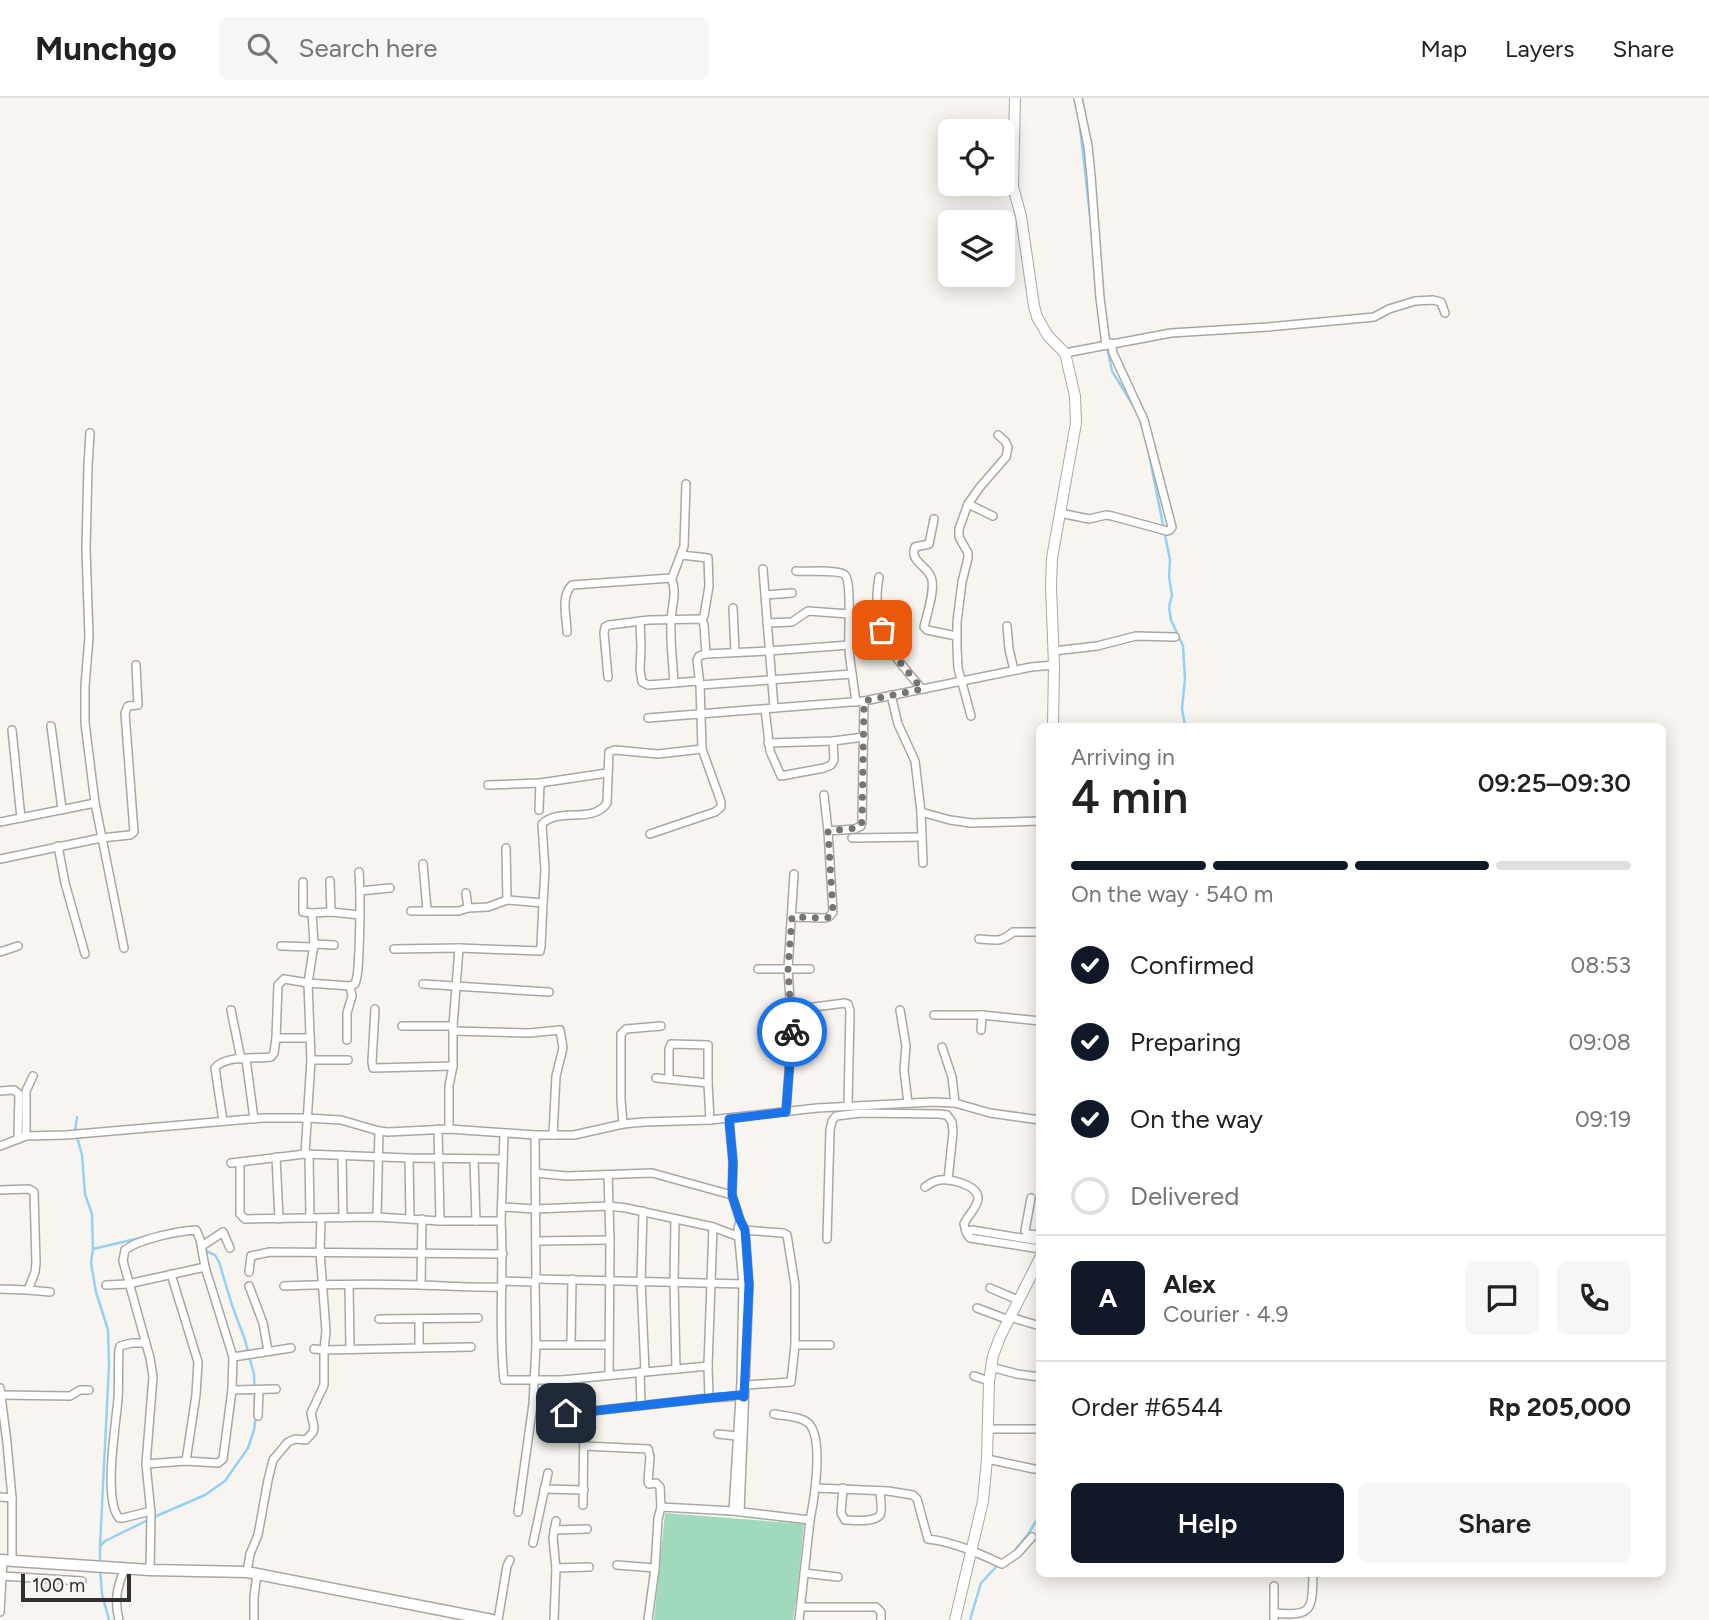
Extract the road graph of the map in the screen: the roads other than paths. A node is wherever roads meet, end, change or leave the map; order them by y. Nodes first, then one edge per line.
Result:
1 (1015, 98) edge
2 (1078, 98) edge
3 (1445, 313) dead end
4 (1108, 344) junction
5 (1065, 354) junction
6 (90, 433) dead end
7 (998, 435) dead end
8 (686, 484) dead end
9 (968, 505) junction
10 (1060, 513) junction
11 (993, 516) dead end
12 (934, 519) dead end
13 (681, 555) junction
14 (763, 569) dead end
15 (796, 571) dead end
16 (879, 577) dead end
17 (672, 578) junction
18 (792, 593) dead end
19 (765, 595) junction
20 (733, 608) dead end
21 (849, 614) junction
22 (702, 619) junction
23 (671, 620) junction
24 (640, 621) junction
25 (767, 623) junction
26 (1007, 626) dead end
27 (567, 632) dead end
28 (956, 636) junction
29 (1175, 637) dead end
30 (849, 645) junction
31 (769, 651) junction
32 (735, 652) junction
33 (1054, 652) junction
34 (706, 654) junction
35 (136, 665) dead end
36 (1054, 665) junction
37 (1014, 670) junction
38 (852, 674) junction
39 (608, 677) dead end
40 (773, 680) junction
41 (962, 680) junction
42 (674, 683) junction
43 (699, 683) junction
44 (922, 689) junction
45 (891, 695) junction
46 (860, 701) junction
47 (774, 708) junction
48 (765, 709) junction
49 (700, 715) junction
50 (971, 716) dead end
51 (648, 718) dead end
52 (1053, 723) edge
53 (51, 726) dead end
54 (12, 730) dead end
55 (864, 737) junction
56 (833, 741) junction
57 (768, 743) junction
58 (702, 749) junction
59 (607, 774) junction
60 (540, 783) junction
61 (488, 785) dead end
62 (824, 795) dead end
63 (95, 803) junction
64 (62, 809) junction
65 (540, 810) dead end
66 (921, 813) junction
67 (21, 818) junction
68 (1036, 821) edge
69 (0, 822) edge
70 (828, 831) junction
71 (650, 834) dead end
72 (922, 837) junction
73 (101, 838) junction
74 (852, 838) dead end
75 (58, 846) junction
76 (506, 848) dead end
77 (0, 859) edge
78 (923, 863) dead end
79 (423, 864) dead end
80 (359, 872) dead end
81 (794, 874) dead end
82 (330, 881) dead end
83 (303, 882) dead end
84 (390, 888) dead end
85 (360, 891) junction
86 (466, 893) dead end
87 (507, 900) junction
88 (543, 903) junction
89 (468, 908) junction
90 (426, 910) junction
91 (411, 911) dead end
92 (331, 912) junction
93 (312, 913) junction
94 (360, 915) junction
95 (792, 917) junction
96 (1036, 932) edge
97 (979, 939) dead end
98 (314, 945) junction
99 (334, 945) dead end
100 (18, 946) dead end
101 (281, 946) dead end
102 (124, 948) dead end
103 (459, 948) junction
104 (394, 949) dead end
105 (0, 952) edge
106 (85, 954) dead end
107 (758, 968) dead end
108 (788, 969) junction
109 (810, 969) dead end
110 (308, 983) junction
111 (423, 984) dead end
112 (350, 986) junction
113 (456, 986) junction
114 (549, 992) dead end
115 (374, 1009) dead end
116 (231, 1010) dead end
117 (791, 1010) junction
118 (900, 1010) dead end
119 (934, 1015) dead end
120 (982, 1015) junction
121 (1036, 1021) edge
122 (402, 1026) dead end
123 (661, 1026) dead end
124 (453, 1028) junction
125 (981, 1030) dead end
126 (276, 1038) junction
127 (310, 1038) junction
128 (346, 1040) dead end
129 (942, 1047) dead end
130 (243, 1059) junction
131 (311, 1059) junction
132 (348, 1059) dead end
133 (453, 1066) junction
134 (33, 1076) dead end
135 (656, 1078) dead end
136 (669, 1079) junction
137 (708, 1083) junction
138 (0, 1091) edge
139 (908, 1103) junction
140 (954, 1103) junction
141 (848, 1106) junction
142 (786, 1112) junction
143 (307, 1118) junction
144 (254, 1119) junction
145 (729, 1119) junction
146 (1036, 1119) edge
147 (710, 1120) junction
148 (223, 1121) junction
149 (623, 1124) junction
150 (438, 1129) junction
151 (449, 1129) junction
152 (379, 1131) junction
153 (504, 1133) junction
154 (536, 1135) junction
155 (553, 1135) junction
156 (22, 1137) junction
157 (0, 1146) edge
158 (307, 1154) junction
159 (342, 1155) junction
160 (276, 1157) junction
161 (377, 1157) junction
162 (410, 1158) junction
163 (439, 1158) junction
164 (474, 1159) junction
165 (503, 1159) junction
166 (536, 1173) junction
167 (608, 1175) junction
168 (948, 1180) junction
169 (925, 1187) dead end
170 (0, 1190) edge
171 (732, 1195) junction
172 (1031, 1198) dead end
173 (609, 1206) junction
174 (502, 1207) junction
175 (535, 1209) junction
176 (643, 1211) junction
177 (377, 1217) junction
178 (310, 1218) junction
179 (321, 1218) junction
180 (343, 1218) junction
181 (410, 1218) junction
182 (279, 1219) junction
183 (422, 1219) junction
184 (675, 1219) junction
185 (440, 1221) junction
186 (501, 1221) junction
187 (476, 1222) junction
188 (713, 1227) junction
189 (742, 1234) junction
190 (827, 1239) dead end
191 (536, 1241) junction
192 (610, 1241) junction
193 (1036, 1243) edge
194 (204, 1245) junction
195 (1036, 1245) edge
196 (230, 1248) dead end
197 (1036, 1250) edge
198 (320, 1252) junction
199 (421, 1252) junction
200 (503, 1254) junction
201 (205, 1267) junction
202 (249, 1272) dead end
203 (171, 1274) junction
204 (572, 1279) junction
205 (609, 1280) junction
206 (535, 1281) junction
207 (641, 1281) junction
208 (674, 1282) junction
209 (710, 1283) junction
210 (128, 1284) junction
211 (322, 1284) junction
212 (502, 1284) junction
213 (746, 1284) junction
214 (106, 1285) dead end
215 (349, 1285) junction
216 (421, 1285) junction
217 (249, 1286) dead end
218 (284, 1286) dead end
219 (990, 1288) dead end
220 (0, 1289) edge
221 (28, 1290) junction
222 (50, 1292) dead end
223 (1018, 1300) junction
224 (977, 1308) dead end
225 (478, 1318) dead end
226 (1009, 1318) junction
227 (380, 1319) dead end
228 (419, 1319) junction
229 (1036, 1325) edge
230 (145, 1343) junction
231 (571, 1344) junction
232 (536, 1345) junction
233 (609, 1345) junction
234 (795, 1345) junction
235 (830, 1345) dead end
236 (471, 1346) dead end
237 (419, 1347) junction
238 (291, 1348) dead end
239 (350, 1348) junction
240 (314, 1349) dead end
241 (324, 1350) junction
242 (268, 1352) junction
243 (233, 1357) junction
244 (708, 1366) junction
245 (991, 1367) junction
246 (676, 1369) junction
247 (642, 1371) junction
248 (609, 1375) junction
249 (974, 1376) dead end
250 (1036, 1376) edge
251 (562, 1380) junction
252 (534, 1381) junction
253 (989, 1381) junction
254 (743, 1383) junction
255 (276, 1389) dead end
256 (89, 1390) dead end
257 (232, 1390) junction
258 (256, 1390) junction
259 (1, 1396) edge
260 (741, 1396) junction
261 (709, 1398) junction
262 (641, 1405) junction
263 (584, 1412) junction
264 (774, 1414) dead end
265 (258, 1416) dead end
266 (987, 1429) junction
267 (1036, 1429) edge
268 (718, 1434) dead end
269 (736, 1436) junction
270 (584, 1446) junction
271 (987, 1459) junction
272 (187, 1461) junction
273 (146, 1464) junction
274 (1034, 1469) dead end
275 (548, 1473) dead end
276 (738, 1478) junction
277 (816, 1488) junction
278 (843, 1488) junction
279 (544, 1489) junction
280 (584, 1490) junction
281 (880, 1491) junction
282 (0, 1497) edge
283 (12, 1498) junction
284 (583, 1505) dead end
285 (661, 1507) junction
286 (518, 1512) dead end
287 (736, 1512) junction
288 (151, 1513) junction
289 (810, 1520) junction
290 (587, 1529) dead end
291 (1032, 1537) dead end
292 (533, 1543) dead end
293 (970, 1550) junction
294 (5, 1560) edge
295 (510, 1560) dead end
296 (617, 1565) dead end
297 (589, 1567) dead end
298 (122, 1568) junction
299 (556, 1568) junction
300 (655, 1568) junction
301 (150, 1570) junction
302 (252, 1573) junction
303 (804, 1573) junction
304 (2, 1576) junction
305 (838, 1577) dead end
306 (1312, 1577) edge
307 (82, 1581) dead end
308 (1274, 1586) dead end
309 (801, 1607) junction
310 (0, 1612) edge
311 (1274, 1616) edge
312 (1287, 1617) edge
313 (119, 1620) edge
314 (254, 1620) edge
315 (492, 1620) edge
316 (498, 1620) edge
317 (554, 1620) edge
318 (648, 1620) edge
319 (799, 1620) edge
320 (881, 1620) edge
321 (956, 1620) edge

1 - 5 main road
2 - 4 street
3 - 4 street
4 - 5 street
4 - 10 street
5 - 10 main road
6 - 63 street
7 - 9 street
8 - 13 street
9 - 11 street
9 - 28 street
10 - 33 main road
12 - 28 street
13 - 17 street
13 - 22 street
14 - 19 street
15 - 21 street
16 - 44 street
17 - 23 street
17 - 27 street
18 - 19 street
19 - 25 street
20 - 32 street
21 - 25 street
21 - 30 street
22 - 23 street
22 - 34 street
23 - 24 street
23 - 42 street
24 - 39 street
24 - 42 street
25 - 31 street
26 - 37 street
28 - 41 street
29 - 33 street
30 - 31 street
30 - 38 street
31 - 32 street
31 - 40 street
32 - 34 street
33 - 36 main road
34 - 43 street
35 - 73 street
36 - 37 street
36 - 52 main road
37 - 41 street
38 - 40 street
38 - 46 street
40 - 43 street
40 - 47 street
41 - 44 street
41 - 50 street
42 - 43 street
43 - 49 street
44 - 45 street
45 - 46 street
45 - 66 street
46 - 47 street
46 - 55 street
47 - 48 street
48 - 49 street
48 - 57 street
49 - 51 street
49 - 58 street
53 - 64 street
54 - 67 street
55 - 56 street
55 - 70 street
56 - 57 street
56 - 57 street
58 - 59 street
58 - 71 street
59 - 60 street
59 - 88 street
60 - 61 street
60 - 65 street
62 - 70 street
63 - 64 street
63 - 73 street
64 - 67 street
66 - 68 street
66 - 72 street
67 - 69 street
70 - 95 street
72 - 74 street
72 - 78 street
73 - 75 street
73 - 102 street
75 - 77 street
75 - 106 street
76 - 87 street
79 - 90 street
80 - 85 street
81 - 95 street
82 - 92 street
83 - 93 street
84 - 85 street
85 - 94 street
86 - 89 street
87 - 88 street
87 - 89 street
88 - 103 street
89 - 90 street
90 - 91 street
92 - 93 street
92 - 94 street
93 - 98 street
94 - 112 street
95 - 108 street
96 - 97 street
98 - 99 street
98 - 101 street
98 - 110 street
100 - 105 street
103 - 104 street
103 - 113 street
107 - 108 street
108 - 109 street
108 - 117 street
110 - 112 street
110 - 126 street
110 - 127 street
111 - 113 street
112 - 128 street
113 - 114 street
113 - 124 street
115 - 133 street
116 - 130 street
117 - 141 street
117 - 142 street
118 - 139 street
119 - 120 street
120 - 121 street
120 - 125 street
122 - 124 street
123 - 149 street
124 - 133 street
124 - 155 street
126 - 127 street
126 - 130 street
127 - 131 street
129 - 140 street
130 - 144 street
130 - 148 street
131 - 132 street
131 - 143 street
133 - 151 street
134 - 156 street
135 - 136 street
136 - 137 street
136 - 137 street
137 - 147 street
138 - 156 street
139 - 140 street
139 - 141 street
140 - 146 street
141 - 142 street
142 - 145 street
143 - 144 street
143 - 152 street
143 - 158 street
144 - 148 street
145 - 147 street
145 - 171 street
147 - 149 street
148 - 156 street
149 - 155 street
150 - 151 street
150 - 152 street
150 - 163 street
151 - 153 street
152 - 161 street
153 - 154 street
153 - 165 street
154 - 155 street
154 - 166 street
156 - 157 street
158 - 159 street
158 - 160 street
158 - 178 street
159 - 161 street
159 - 180 street
160 - 182 street
160 - 182 street
161 - 162 street
161 - 177 street
162 - 163 street
162 - 181 street
163 - 164 street
163 - 185 street
164 - 165 street
164 - 187 street
165 - 174 street
166 - 167 street
166 - 175 street
167 - 171 street
167 - 173 street
168 - 169 street
168 - 190 street
168 - 195 street
170 - 221 street
171 - 189 street
172 - 193 street
173 - 175 street
173 - 176 street
173 - 192 street
174 - 175 street
174 - 186 street
175 - 191 street
176 - 184 street
176 - 207 street
177 - 180 street
177 - 181 street
178 - 179 street
178 - 182 street
179 - 180 street
179 - 198 street
181 - 183 street
183 - 185 street
183 - 199 street
184 - 188 street
184 - 208 street
185 - 187 street
186 - 187 street
186 - 200 street
188 - 189 street
188 - 209 street
189 - 213 street
189 - 234 street
191 - 192 street
191 - 206 street
192 - 205 street
194 - 196 street
194 - 201 street
194 - 210 street
197 - 223 main road
198 - 199 street
198 - 202 street
198 - 211 street
199 - 200 street
199 - 216 street
200 - 212 street
201 - 203 street
201 - 243 street
203 - 210 street
203 - 272 street
204 - 205 street
204 - 206 street
204 - 231 street
205 - 207 street
205 - 233 street
206 - 212 street
206 - 232 street
207 - 208 street
207 - 247 street
208 - 209 street
208 - 246 street
209 - 213 street
209 - 244 street
210 - 214 street
210 - 230 street
211 - 215 street
211 - 218 street
211 - 241 street
212 - 216 street
212 - 252 street
213 - 254 street
215 - 216 street
215 - 239 street
217 - 242 street
219 - 223 street
220 - 221 street
221 - 222 street
223 - 226 main road
224 - 226 street
225 - 228 street
226 - 229 street
226 - 245 main road
227 - 228 street
228 - 237 street
230 - 273 street
230 - 288 street
231 - 232 street
231 - 233 street
232 - 252 street
233 - 248 street
234 - 235 street
234 - 254 street
236 - 237 street
237 - 239 street
238 - 242 street
239 - 241 street
240 - 241 street
241 - 302 street
242 - 243 street
243 - 257 street
244 - 246 street
244 - 261 street
245 - 250 street
245 - 253 main road
246 - 247 street
247 - 248 street
247 - 262 street
248 - 251 street
249 - 253 street
251 - 252 street
251 - 263 street
252 - 286 street
253 - 266 main road
254 - 260 street
255 - 258 street
256 - 259 street
257 - 258 street
257 - 272 street
258 - 265 street
259 - 283 street
260 - 261 street
260 - 269 street
260 - 276 street
261 - 262 street
262 - 263 street
263 - 270 street
264 - 277 street
266 - 267 street
266 - 271 main road
268 - 269 street
269 - 276 street
270 - 280 street
270 - 285 street
271 - 274 street
271 - 293 main road
272 - 273 street
273 - 288 street
275 - 279 street
276 - 287 street
277 - 278 street
277 - 289 street
278 - 281 street
278 - 281 street
279 - 280 street
279 - 292 street
280 - 284 street
281 - 293 street
282 - 283 street
283 - 294 street
285 - 287 street
285 - 300 street
287 - 289 street
288 - 301 street
289 - 303 street
290 - 299 street
291 - 293 street
293 - 321 main road
294 - 298 highway
294 - 304 street
295 - 316 street
296 - 300 street
297 - 299 street
298 - 301 highway
298 - 313 street
299 - 317 street
300 - 318 street
301 - 302 highway
302 - 314 street
302 - 315 highway
303 - 305 street
303 - 309 street
304 - 307 street
304 - 310 street
306 - 312 street
308 - 311 street
309 - 319 street
309 - 320 street
311 - 312 street

